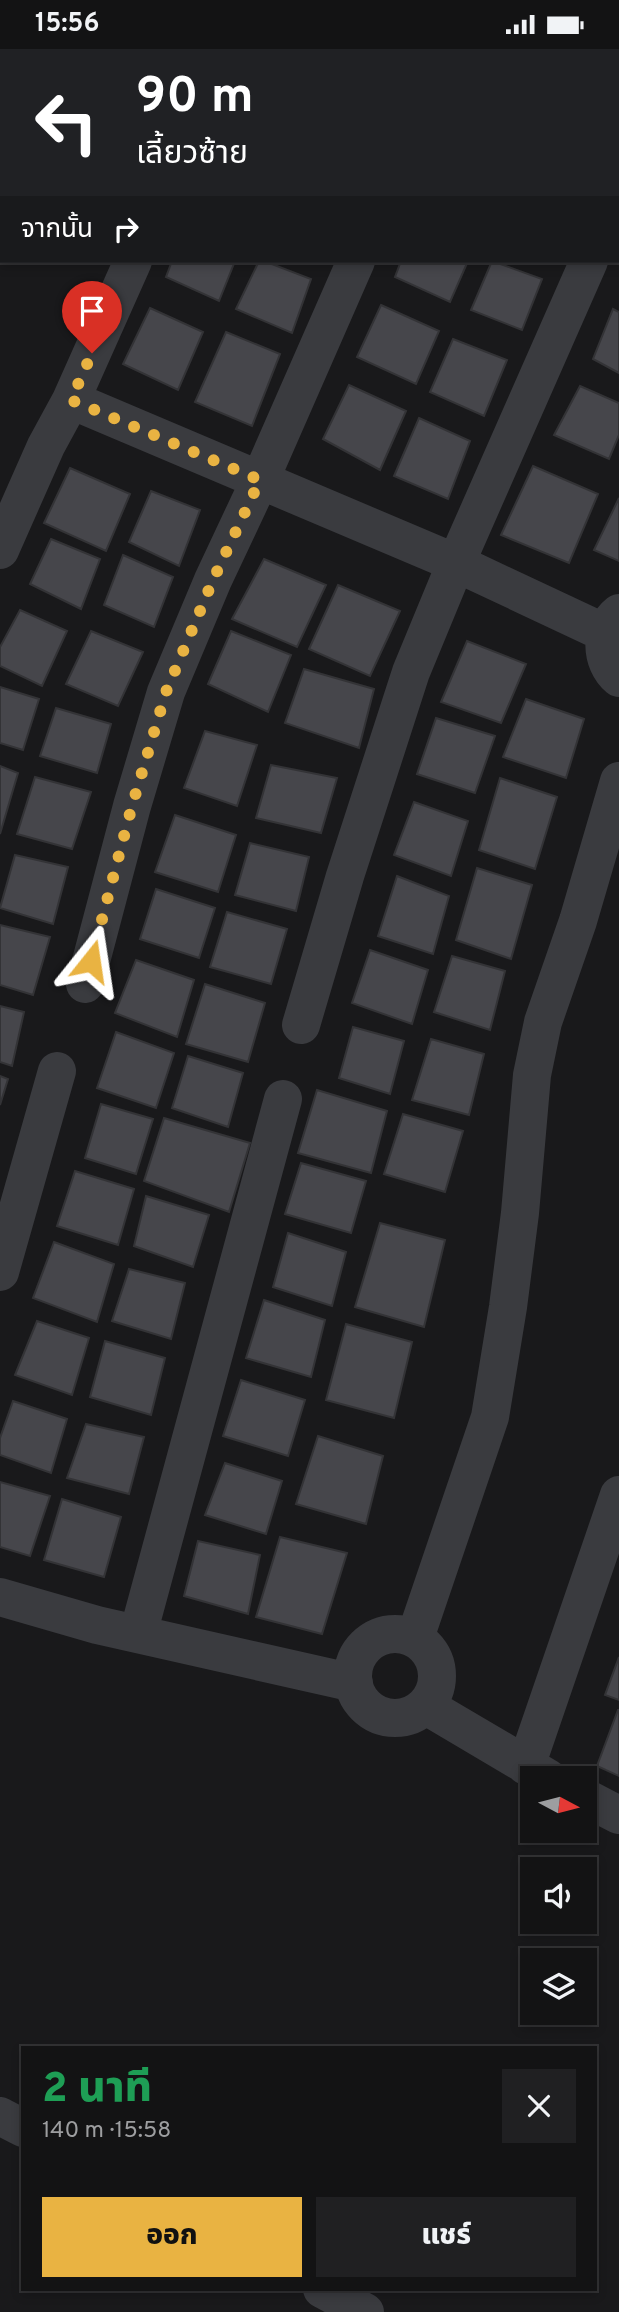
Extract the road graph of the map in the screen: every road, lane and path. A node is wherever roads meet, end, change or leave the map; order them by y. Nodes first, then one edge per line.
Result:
1 (132, 263) edge
2 (355, 263) edge
3 (588, 263) edge
4 (71, 400) junction
5 (260, 480) junction
6 (0, 550) edge
7 (456, 563) junction
8 (612, 623) edge
9 (619, 678) edge
10 (619, 781) edge
11 (85, 984) dead end
12 (301, 1025) dead end
13 (57, 1071) dead end
14 (283, 1099) dead end
15 (0, 1272) edge
16 (619, 1495) edge
17 (0, 1597) edge
18 (138, 1634) junction
19 (415, 1638) junction
20 (354, 1683) junction
21 (426, 1706) junction
22 (527, 1766) edge
23 (539, 1766) edge
24 (597, 1804) edge
25 (619, 1815) edge
26 (0, 2116) edge
27 (21, 2127) edge
28 (326, 2291) edge
29 (365, 2312) edge

1 - 4 street
2 - 5 street
3 - 7 street
4 - 5 street
4 - 6 street
5 - 7 street
5 - 11 street
7 - 8 street
7 - 12 street
8 - 9 street
10 - 19 street
13 - 15 street
14 - 18 street
16 - 23 street
17 - 18 street
18 - 20 street
19 - 20 street
19 - 21 street
20 - 21 street
21 - 22 street
24 - 25 street
26 - 27 street
28 - 29 street

